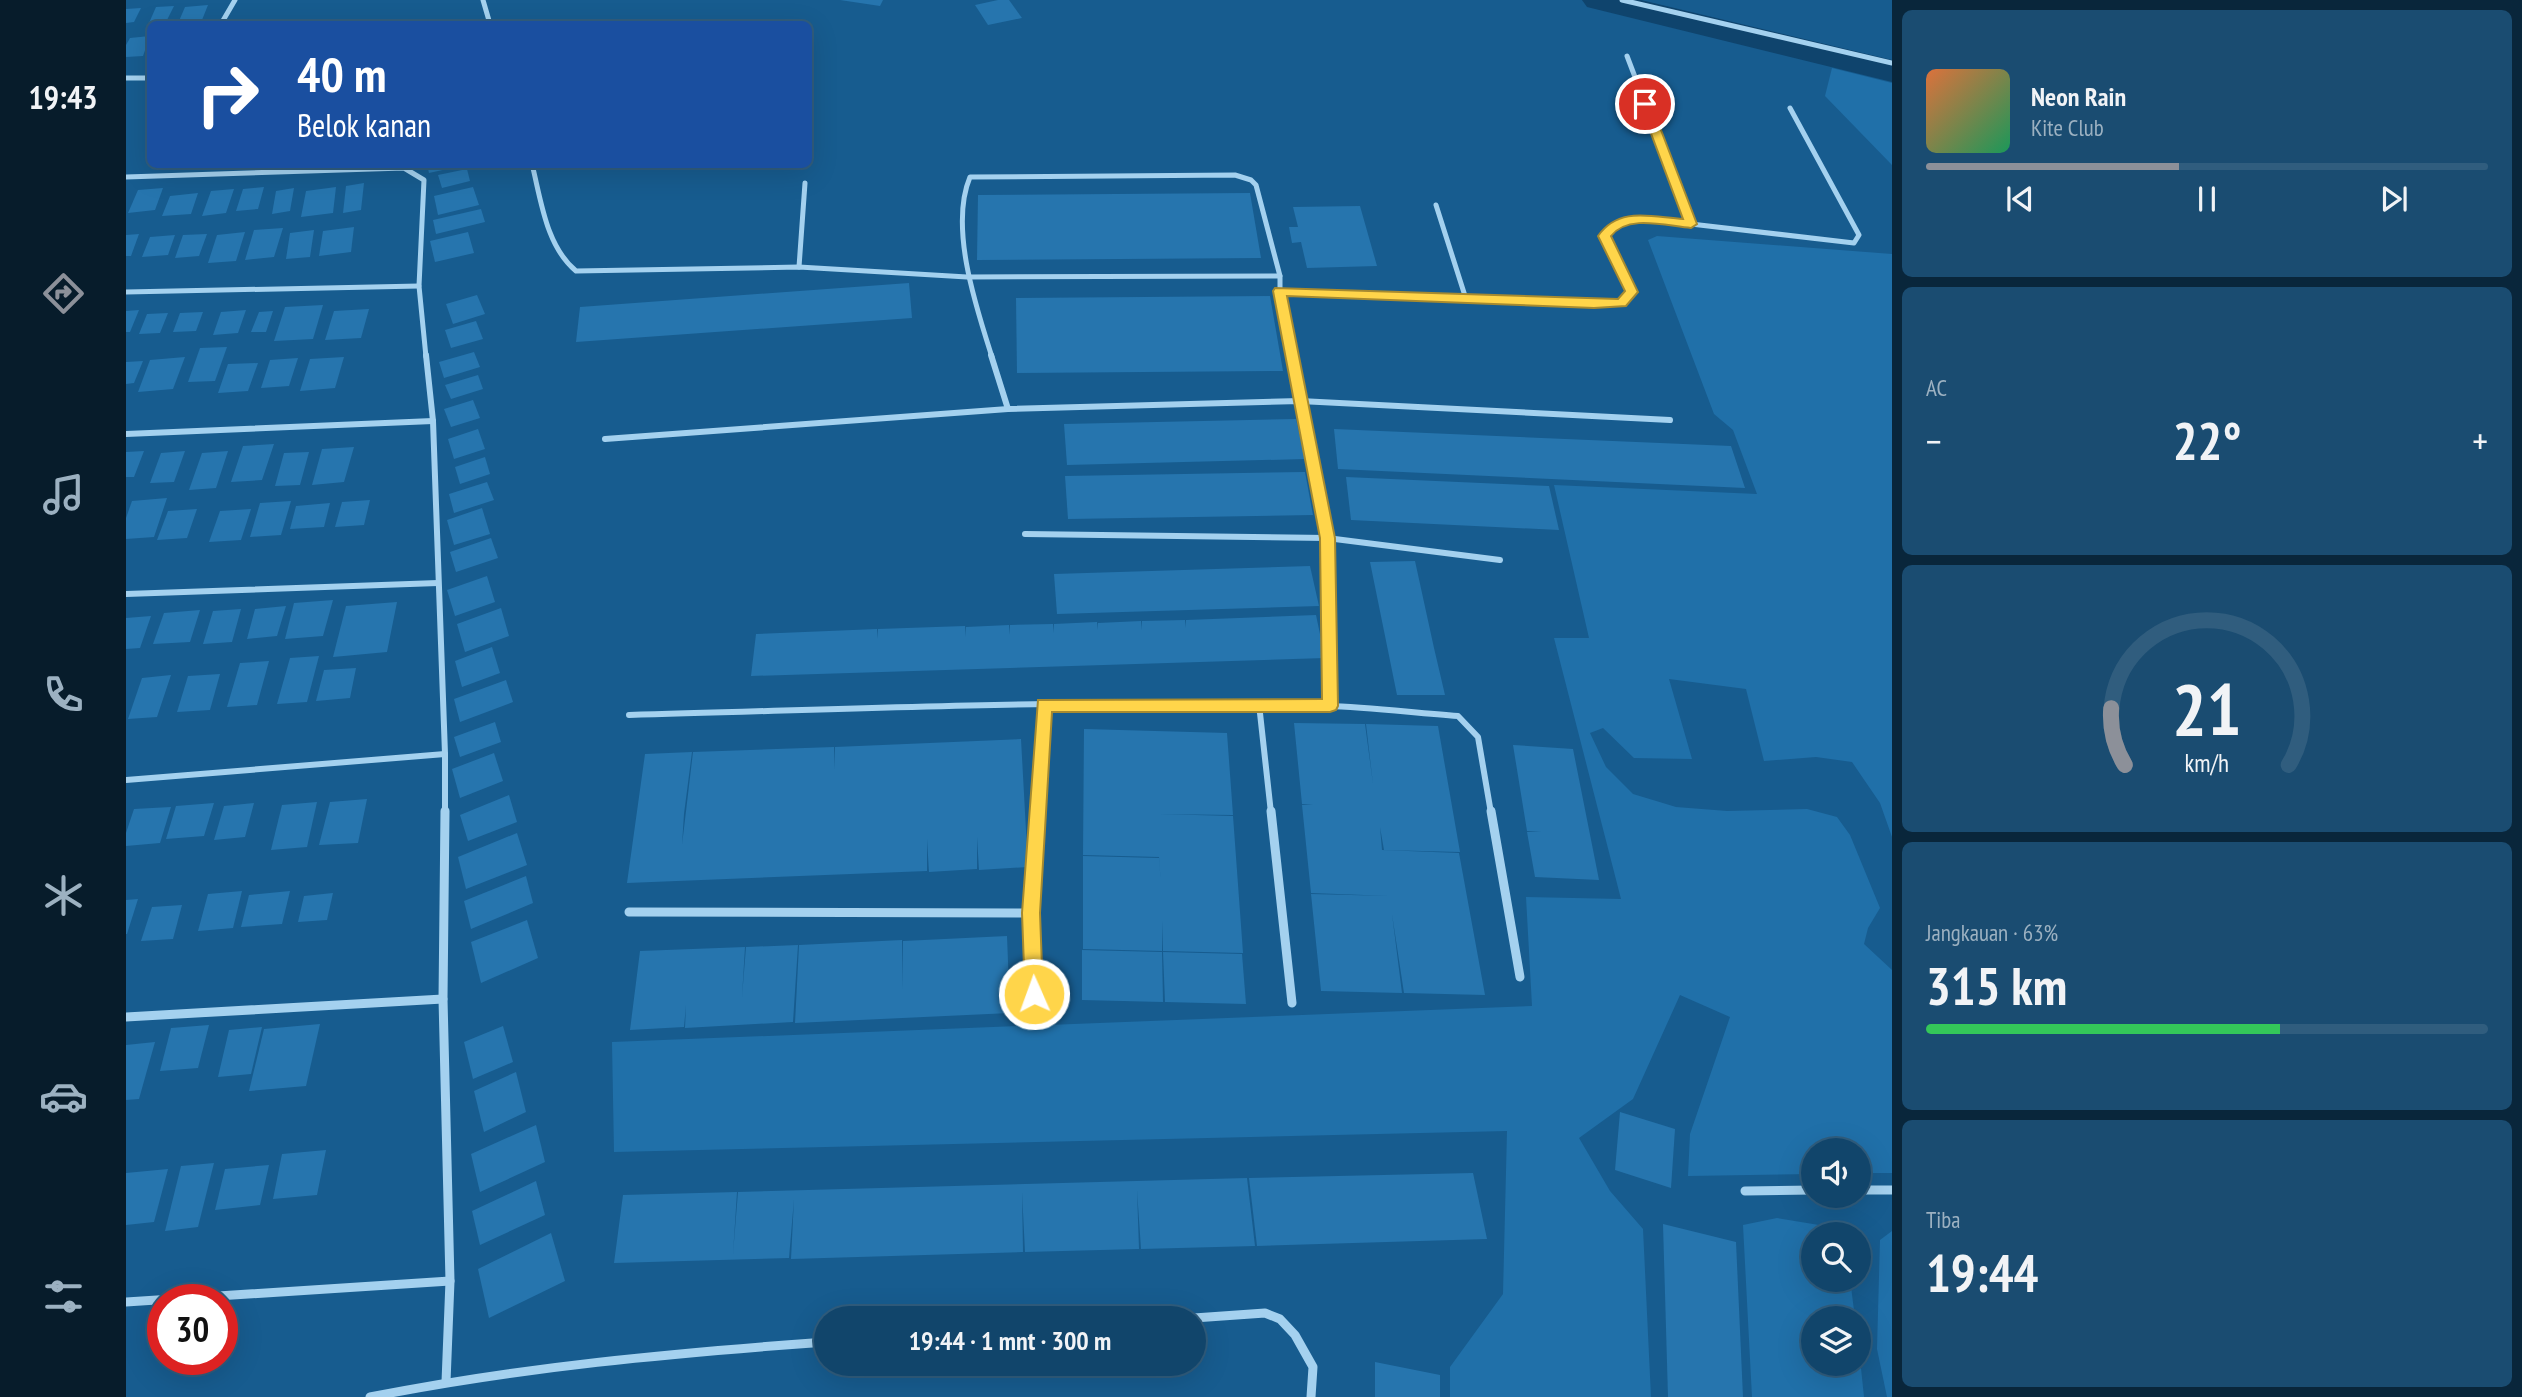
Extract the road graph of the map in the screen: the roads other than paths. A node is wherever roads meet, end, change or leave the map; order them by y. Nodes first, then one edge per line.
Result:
1 (236, 0) edge
2 (483, 0) edge
3 (1622, 0) edge
4 (223, 21) edge
5 (489, 21) edge
6 (1627, 56) dead end
7 (1892, 63) edge
8 (126, 78) edge
9 (147, 78) edge
10 (1790, 108) dead end
11 (532, 168) edge
12 (126, 177) edge
13 (805, 183) dead end
14 (1436, 205) dead end
15 (1691, 224) junction
16 (799, 267) junction
17 (1280, 276) junction
18 (967, 277) junction
19 (419, 286) junction
20 (1280, 291) junction
21 (126, 292) edge
22 (1466, 299) junction
23 (1300, 401) junction
24 (1008, 409) junction
25 (1670, 420) dead end
26 (433, 421) junction
27 (126, 434) edge
28 (605, 439) dead end
29 (1025, 534) dead end
30 (1327, 538) junction
31 (1500, 560) dead end
32 (438, 583) junction
33 (126, 594) edge
34 (1259, 704) junction
35 (1044, 705) junction
36 (1330, 706) junction
37 (629, 715) dead end
38 (444, 754) junction
39 (126, 779) edge
40 (629, 912) dead end
41 (1031, 913) junction
42 (1520, 977) dead end
43 (1034, 994) dead end
44 (443, 999) junction
45 (1292, 1003) dead end
46 (126, 1017) edge
47 (1801, 1190) edge
48 (1871, 1190) edge
49 (1892, 1190) edge
50 (1745, 1191) dead end
51 (450, 1281) junction
52 (126, 1302) edge
53 (1206, 1317) edge
54 (814, 1343) edge
55 (446, 1382) junction
56 (370, 1397) edge
57 (1311, 1397) edge

1 - 4 street
2 - 5 street
3 - 7 street
6 - 15 street
8 - 9 street
10 - 15 street
11 - 16 street
12 - 19 street
13 - 16 street
14 - 22 street
15 - 22 street
16 - 18 street
17 - 18 street
17 - 18 street
17 - 20 street
18 - 24 street
19 - 21 street
19 - 26 street
20 - 22 street
20 - 23 street
23 - 24 street
23 - 25 street
23 - 30 street
24 - 28 street
26 - 27 street
26 - 32 street
29 - 30 street
30 - 31 street
30 - 36 street
32 - 33 street
32 - 38 street
34 - 35 street
34 - 36 street
34 - 45 street
35 - 37 street
35 - 41 street
36 - 42 street
38 - 39 street
38 - 44 street
40 - 41 street
41 - 43 street
44 - 46 street
44 - 51 street
47 - 50 street
48 - 49 street
51 - 52 street
51 - 55 street
53 - 57 street
54 - 55 street
55 - 56 street

